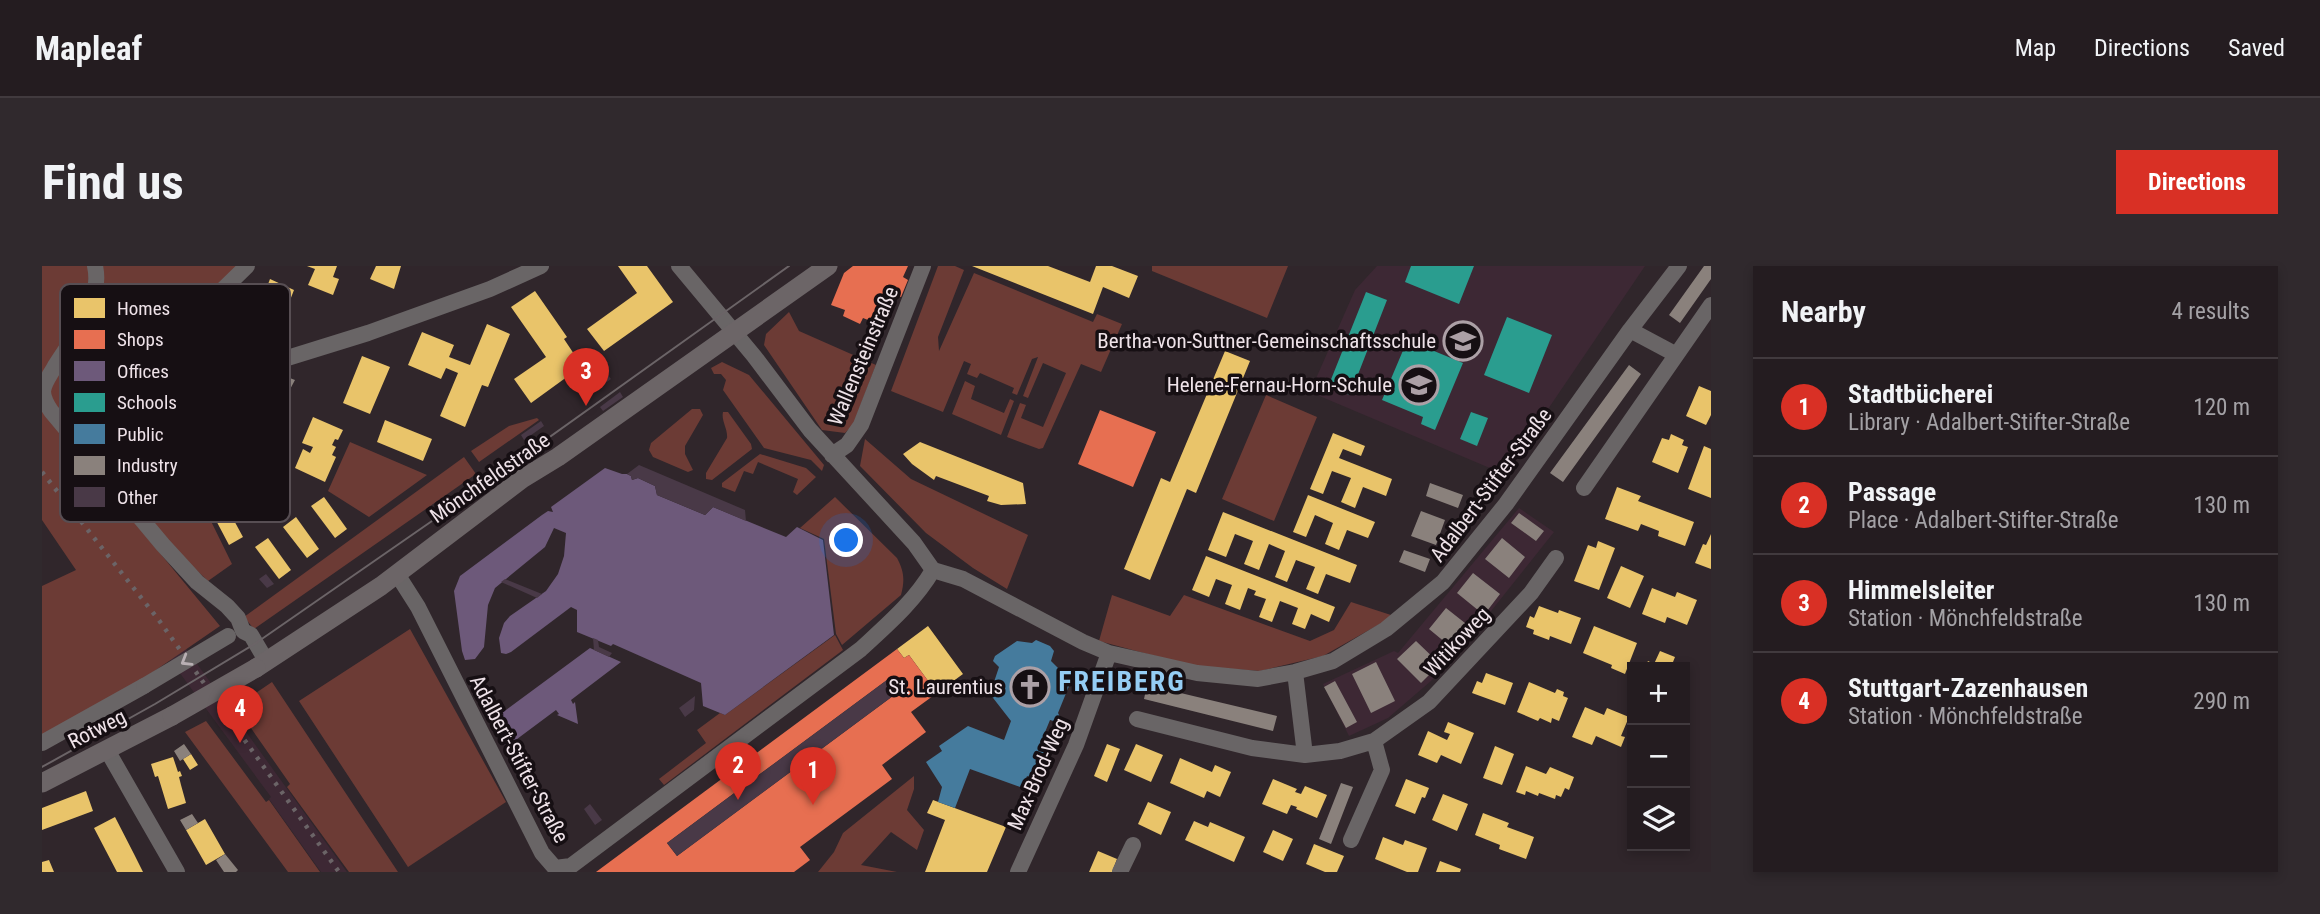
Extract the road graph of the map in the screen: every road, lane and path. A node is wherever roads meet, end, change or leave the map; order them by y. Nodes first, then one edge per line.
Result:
1 (95, 266) edge
2 (247, 266) edge
3 (541, 266) edge
4 (679, 266) edge
5 (828, 266) edge
6 (923, 266) edge
7 (1679, 266) edge
8 (95, 284) edge
9 (229, 284) edge
10 (1711, 305) edge
11 (1630, 330) junction
12 (736, 332) junction
13 (1675, 354) junction
14 (290, 358) edge
15 (60, 359) edge
16 (60, 422) edge
17 (832, 455) junction
18 (1584, 488) dead end
19 (144, 522) edge
20 (1556, 558) dead end
21 (933, 570) junction
22 (397, 574) junction
23 (235, 633) junction
24 (1109, 653) junction
25 (262, 665) junction
26 (1295, 672) junction
27 (172, 716) joint
28 (1137, 719) dead end
29 (1374, 741) junction
30 (42, 743) edge
31 (107, 750) junction
32 (1305, 755) junction
33 (42, 782) edge
34 (1351, 841) dead end
35 (1133, 845) dead end
36 (177, 872) edge
37 (1017, 872) edge
38 (1121, 872) edge

1 - 8 street
2 - 9 street
3 - 14 street
4 - 12 street
5 - 12 main road, Mönchfeldstraße
6 - 17 street, Wallensteinstraße
7 - 11 street, Adalbert-Stifter-Straße
10 - 13 street
11 - 13 street
11 - 26 street, Adalbert-Stifter-Straße
12 - 17 street
12 - 22 main road, Mönchfeldstraße
13 - 18 street
15 - 16 street
17 - 21 street
19 - 23 street
20 - 29 street, Witikoweg
21 - 22 street, Adalbert-Stifter-Straße
21 - 24 street, Adalbert-Stifter-Straße
22 - 25 main road, Mönchfeldstraße
23 - 25 street
23 -> 30 street, bridge
24 - 26 street, Adalbert-Stifter-Straße
24 - 37 street, Max-Brod-Weg
25 - 27 main road, Mönchfeldstraße, bridge
26 - 32 street
27 - 31 main road, Rotweg
28 - 32 street, Witikoweg
29 - 32 street, Witikoweg
29 - 34 street
31 - 33 main road, Rotweg
31 - 36 street
35 - 38 street

